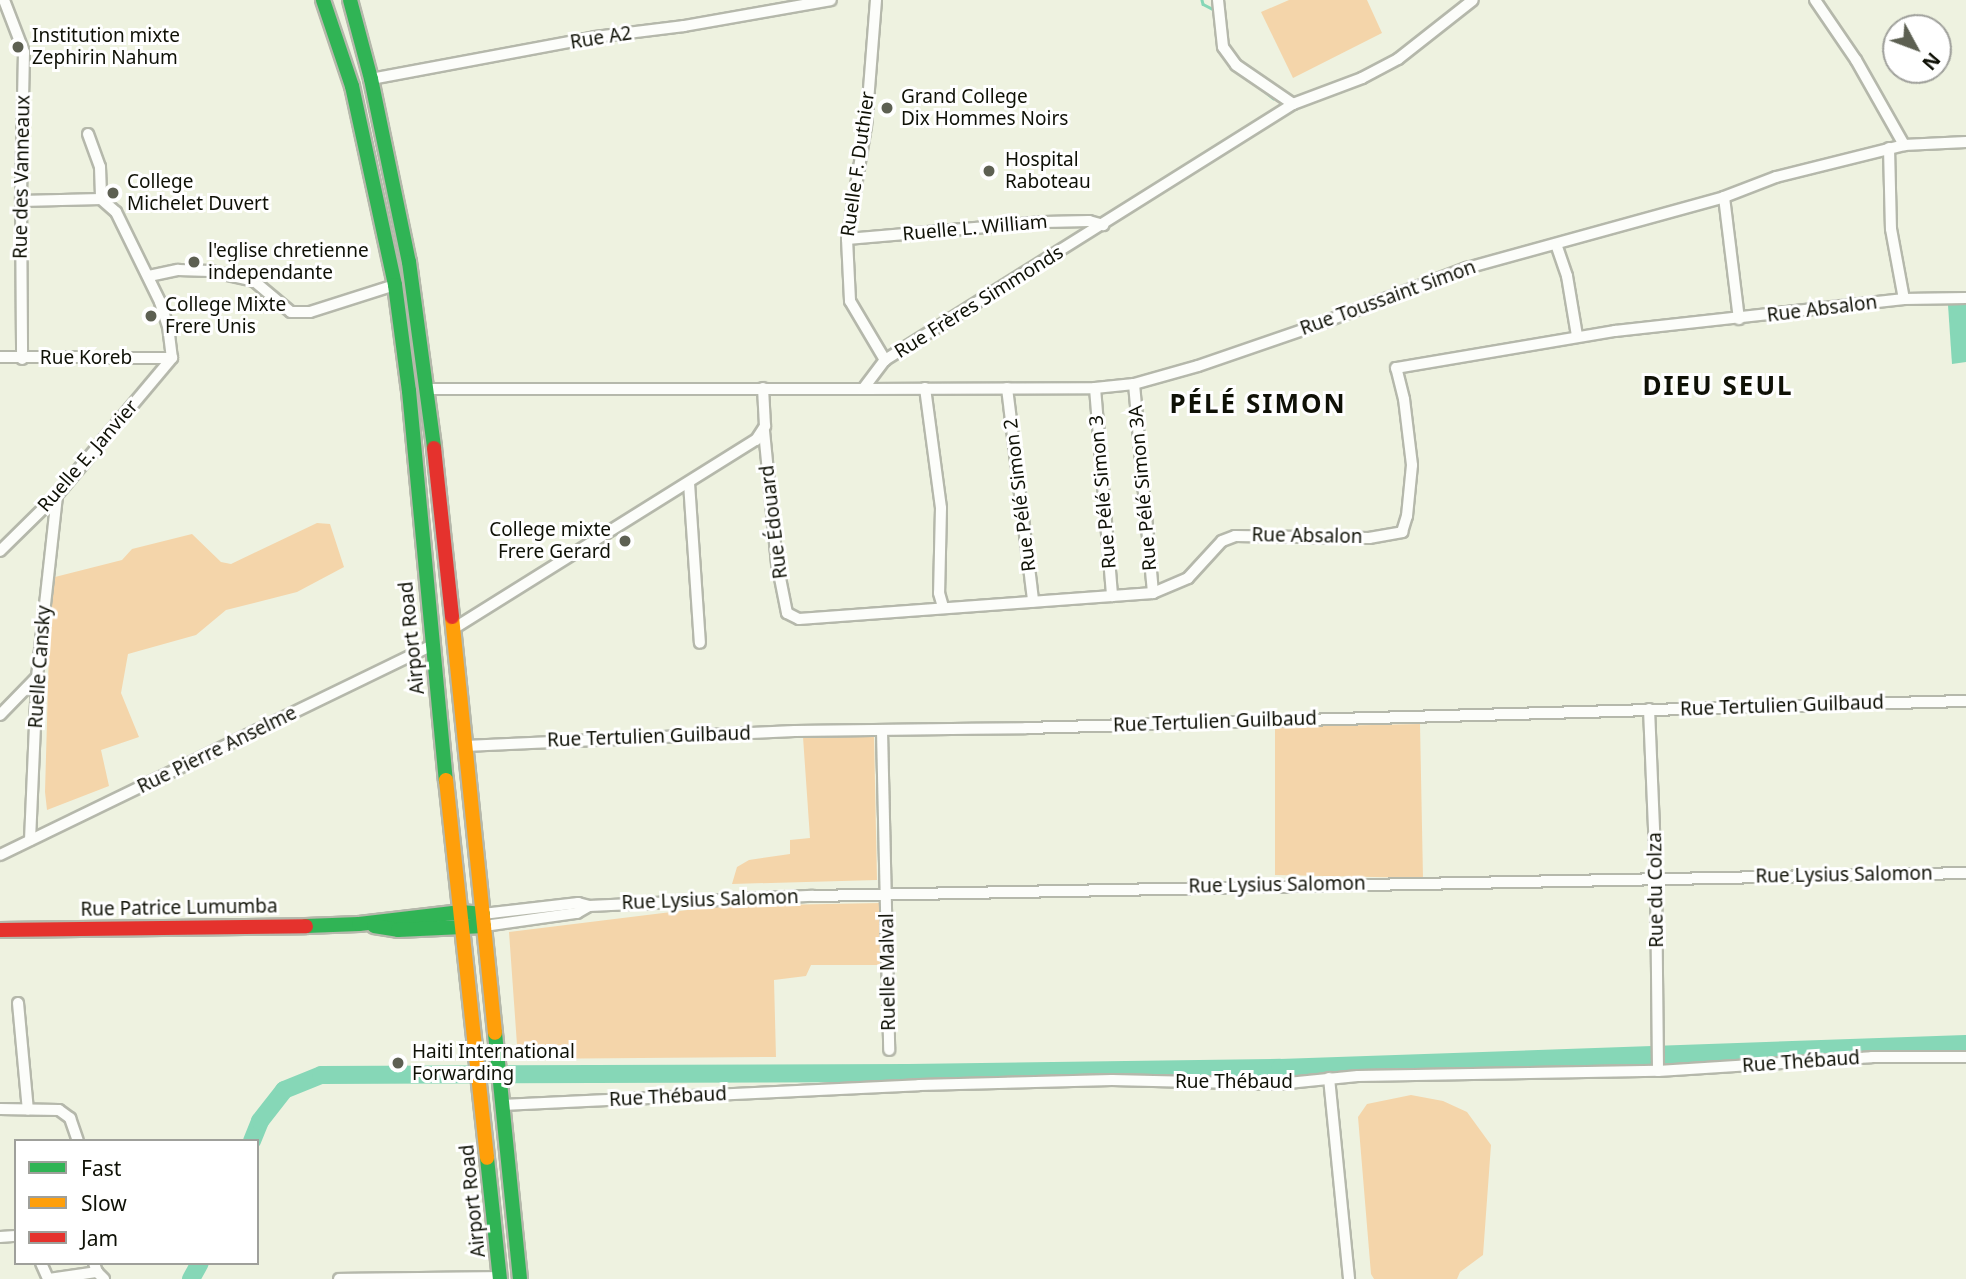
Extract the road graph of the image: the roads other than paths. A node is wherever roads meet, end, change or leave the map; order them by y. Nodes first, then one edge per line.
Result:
1 (4, 0) edge
2 (323, 0) edge
3 (350, 0) edge
4 (831, 0) edge
5 (876, 0) edge
6 (1218, 0) edge
7 (1473, 0) edge
8 (1815, 0) edge
9 (371, 79) junction
10 (1293, 104) junction
11 (88, 134) dead end
12 (1966, 142) edge
13 (1904, 145) junction
14 (1888, 148) junction
15 (1724, 197) junction
16 (101, 199) junction
17 (21, 201) junction
18 (1103, 225) junction
19 (847, 239) junction
20 (1556, 244) junction
21 (149, 276) junction
22 (395, 285) junction
23 (1966, 298) edge
24 (1904, 299) junction
25 (1739, 319) junction
26 (1577, 336) junction
27 (0, 357) edge
28 (172, 358) junction
29 (22, 359) junction
30 (885, 360) junction
31 (1134, 384) junction
32 (428, 388) junction
33 (763, 388) junction
34 (925, 388) junction
35 (1007, 388) junction
36 (1095, 388) junction
37 (863, 389) junction
38 (409, 391) junction
39 (764, 431) junction
40 (689, 483) junction
41 (57, 495) junction
42 (0, 551) edge
43 (1153, 593) junction
44 (1112, 596) junction
45 (1033, 601) junction
46 (943, 607) junction
47 (787, 613) joint
48 (453, 629) junction
49 (701, 643) dead end
50 (433, 645) junction
51 (37, 677) junction
52 (1966, 701) edge
53 (1649, 709) junction
54 (0, 715) edge
55 (882, 730) junction
56 (465, 746) junction
57 (30, 840) junction
58 (0, 855) edge
59 (1966, 873) edge
60 (1656, 878) junction
61 (886, 894) junction
62 (461, 918) junction
63 (484, 920) junction
64 (0, 930) edge
65 (18, 1003) dead end
66 (889, 1049) dead end
67 (1966, 1057) edge
68 (1658, 1068) junction
69 (1329, 1078) junction
70 (502, 1101) junction
71 (0, 1109) edge
72 (28, 1110) junction
73 (78, 1139) edge
74 (98, 1271) edge
75 (500, 1278) edge
76 (49, 1279) edge
77 (339, 1279) edge
78 (520, 1279) edge
79 (1349, 1279) edge

1 - 17 street, Rue des Vanneaux
2 - 22 main road, Airport Road
3 - 9 main road, Airport Road
4 - 9 street, Rue A2
5 - 19 street, Ruelle F. Duthier
6 - 10 street
7 - 10 street, Rue Frères Simmonds
8 - 13 street
9 - 32 main road, Airport Road
10 - 18 street, Rue Frères Simmonds
11 - 16 street
12 - 13 street, Rue Toussaint Simon
13 - 14 street, Rue Toussaint Simon
14 - 15 street, Rue Toussaint Simon
14 - 24 street
15 - 20 street, Rue Toussaint Simon
15 - 25 street
16 - 17 street
16 - 21 street
17 - 29 street, Rue des Vanneaux
18 - 19 street, Ruelle L. William
18 - 30 street, Rue Frères Simmonds
19 - 30 street, Ruelle F. Duthier
20 - 26 street
20 - 31 street, Rue Toussaint Simon
21 - 22 street
21 - 28 street
22 - 38 main road, Airport Road
23 - 24 street, Rue Absalon
24 - 25 street, Rue Absalon
25 - 26 street, Rue Absalon
26 - 43 street, Rue Absalon
27 - 29 street, Rue Koreb
28 - 29 street, Rue Koreb
28 - 41 street, Ruelle E. Janvier
30 - 37 street, Rue Frères Simmonds
31 - 36 street, Rue Toussaint Simon
31 - 43 street, Rue Pélé Simon 3A
32 - 33 street
32 - 38 main road
32 - 48 main road, Airport Road
33 - 37 street
33 - 39 street, Rue Édouard
34 - 35 street, Rue Toussaint Simon
34 - 37 street, Rue Toussaint Simon
34 - 46 street
35 - 36 street, Rue Toussaint Simon
35 - 45 street, Rue Pélé Simon 2
36 - 44 street, Rue Pélé Simon 3
38 - 50 main road, Airport Road
39 - 40 street
39 - 47 street, Rue Édouard
40 - 48 street
40 - 49 street
41 - 42 street, Ruelle E. Janvier
41 - 51 street, Ruelle Cansky
43 - 44 street, Rue Absalon
44 - 45 street, Rue Absalon
45 - 46 street, Rue Absalon
46 - 47 street, Rue Absalon
48 - 56 main road, Airport Road
50 - 57 street, Rue Pierre Anselme
50 - 62 main road, Airport Road
51 - 54 street
51 - 57 street, Ruelle Cansky
52 - 53 street, Rue Tertulien Guilbaud
53 - 55 street, Rue Tertulien Guilbaud
53 - 60 street, Rue du Colza
55 - 56 street, Rue Tertulien Guilbaud
55 - 61 street, Ruelle Malval
56 - 63 main road, Airport Road
57 - 58 street, Rue Pierre Anselme
59 - 60 street, Rue Lysius Salomon
60 - 61 street, Rue Lysius Salomon
60 - 68 street, Rue du Colza
61 - 63 street, Rue Lysius Salomon
61 - 66 street, Ruelle Malval
62 - 63 main road, Rue Patrice Lumumba
62 - 64 main road, Rue Patrice Lumumba
62 - 75 main road, Airport Road
63 - 70 main road, Airport Road
65 - 72 street
67 - 68 street, Rue Thébaud
68 - 69 street, Rue Thébaud
69 - 70 street, Rue Thébaud
69 - 79 street
70 - 78 main road, Airport Road
71 - 72 street
72 - 73 street
74 - 76 street
75 - 77 street

